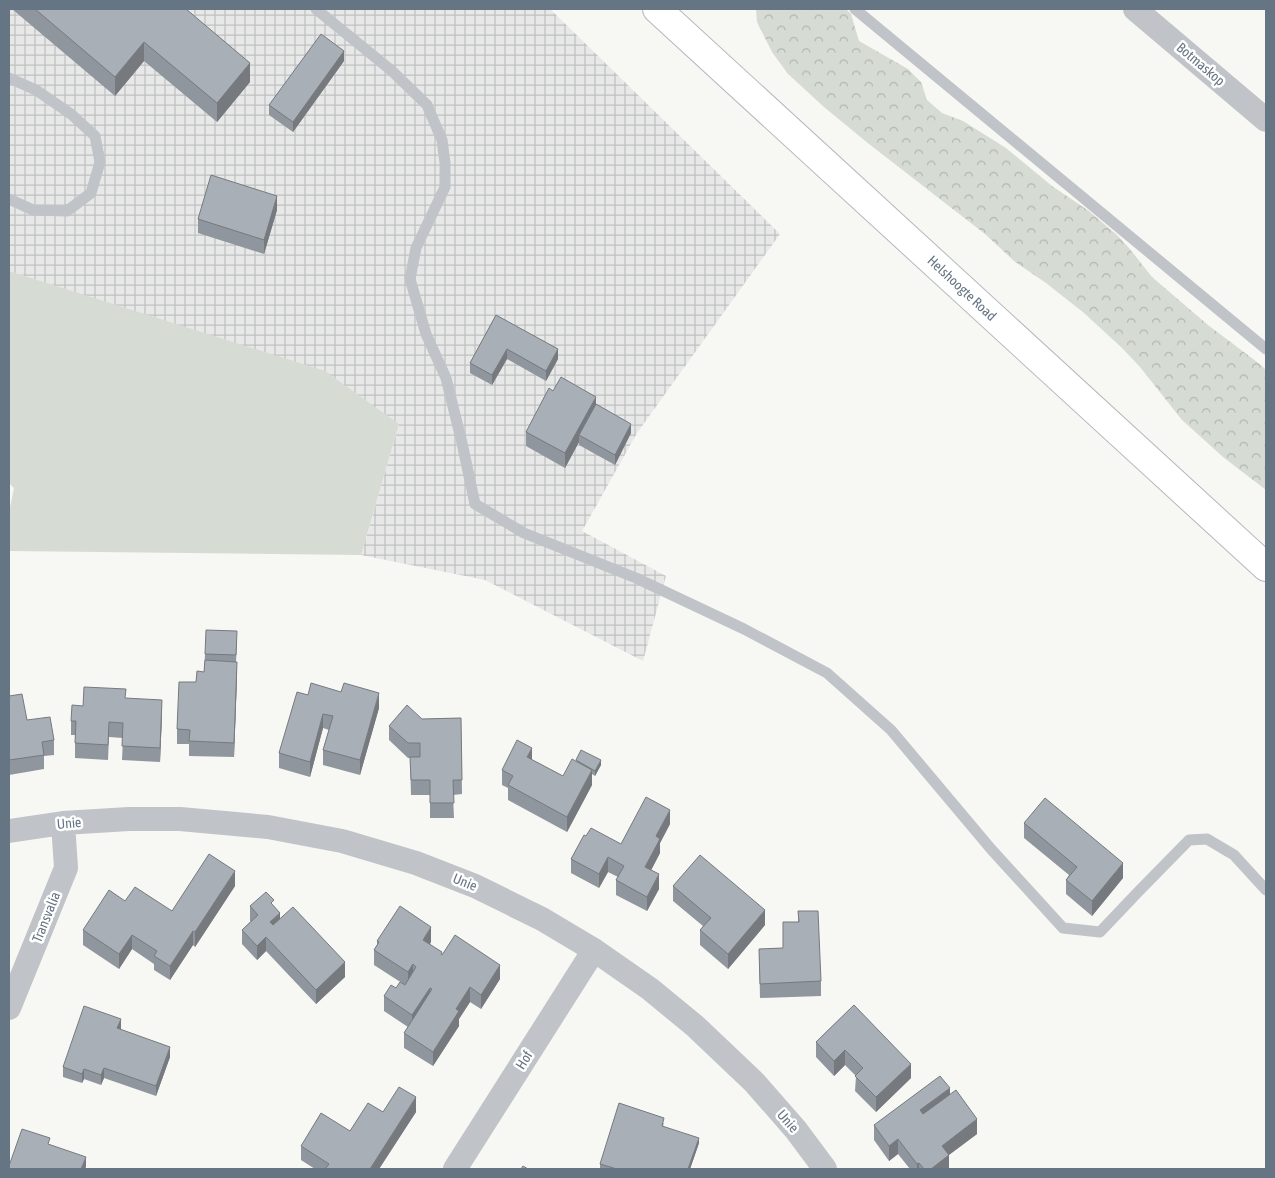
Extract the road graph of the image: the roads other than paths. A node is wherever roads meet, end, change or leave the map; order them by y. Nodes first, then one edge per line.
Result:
1 (316, 9) edge
2 (657, 9) edge
3 (855, 9) edge
4 (1135, 9) edge
5 (9, 78) edge
6 (1266, 120) edge
7 (9, 199) edge
8 (1266, 349) edge
9 (1266, 567) edge
10 (63, 823) junction
11 (9, 831) edge
12 (1266, 890) edge
13 (594, 950) junction
14 (9, 1008) edge
15 (455, 1169) edge
16 (825, 1169) edge

1 - 12 lane
2 - 9 main road, Helshoogte Road
3 - 8 lane
4 - 6 street, Botmaskop
5 - 7 lane
10 - 11 street, Unie
10 - 13 street, Unie
10 - 14 street, Transvalia
13 - 15 street, Hof
13 - 16 street, Unie

